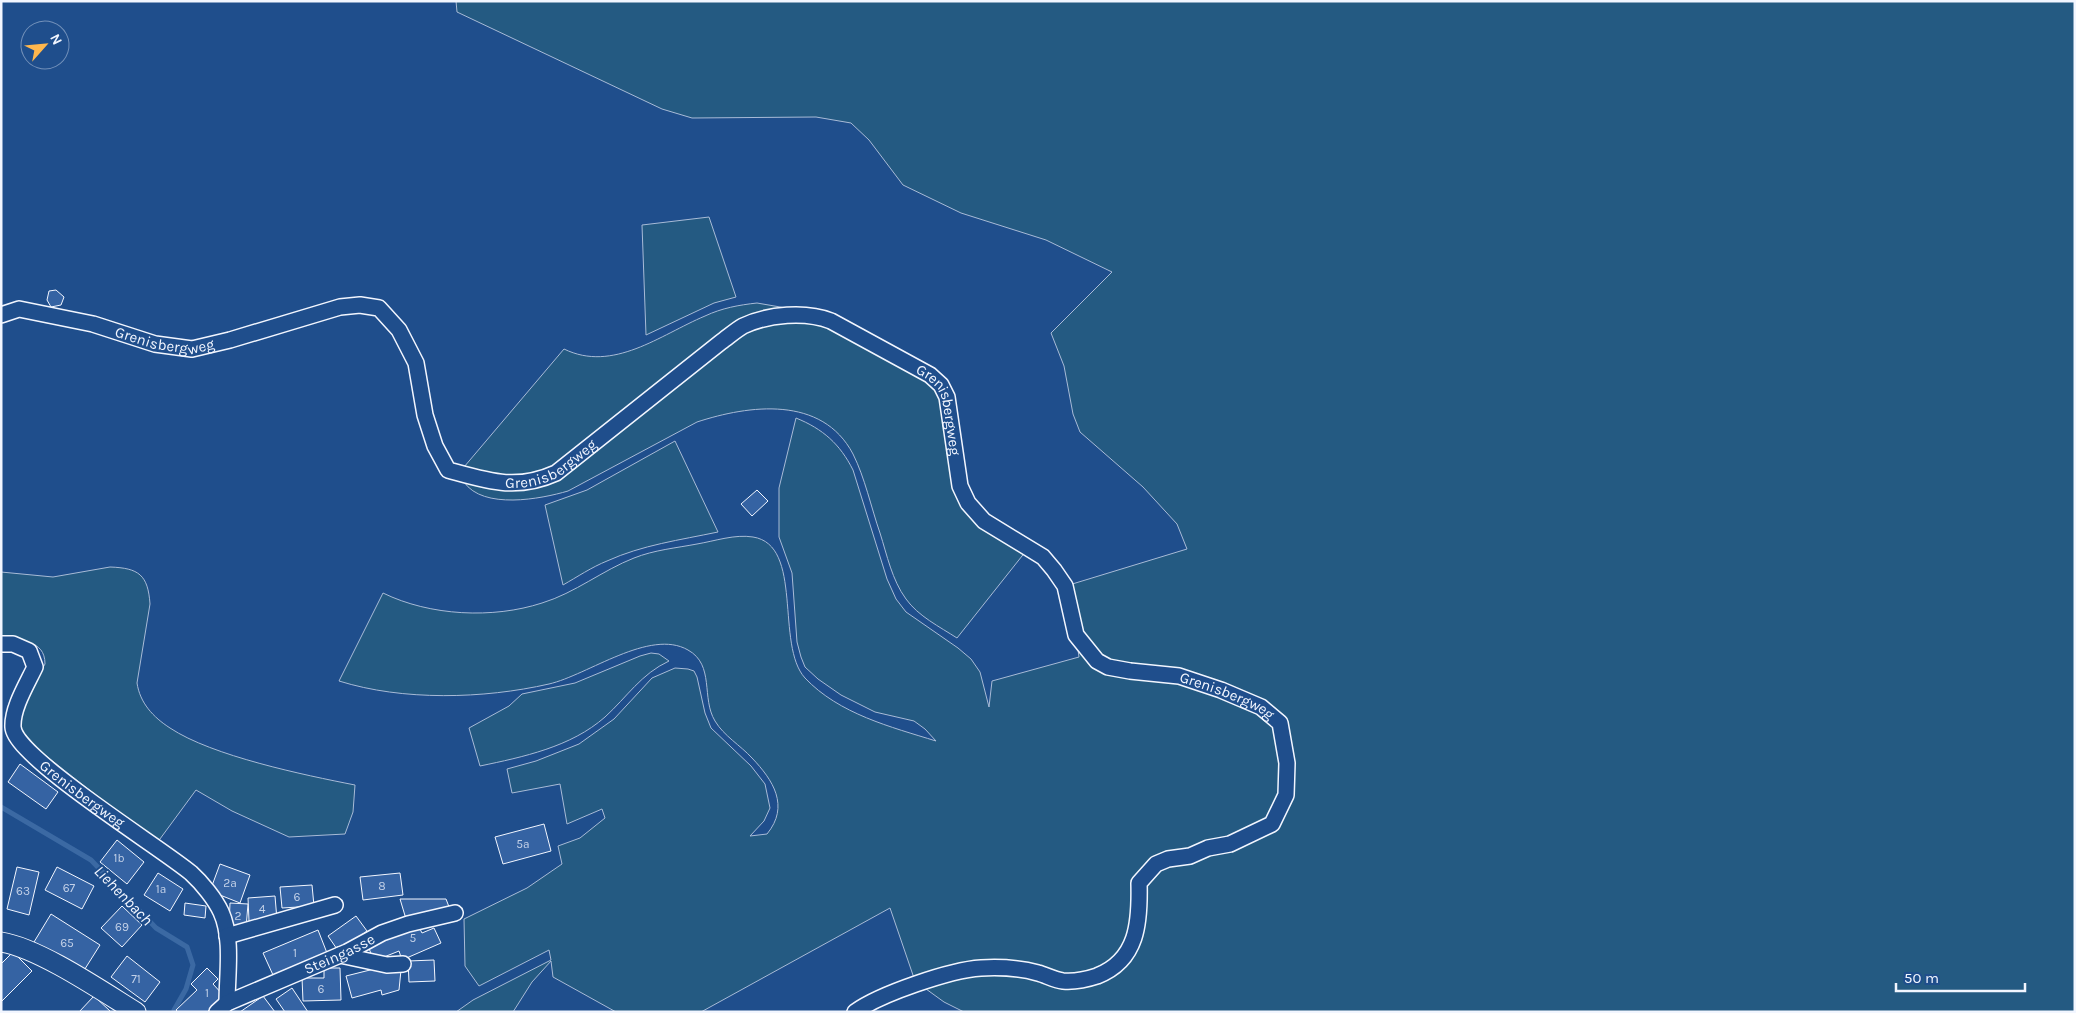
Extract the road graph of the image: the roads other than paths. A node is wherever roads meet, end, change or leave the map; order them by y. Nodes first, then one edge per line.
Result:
1 (1, 315) edge
2 (1, 644) edge
3 (335, 905) dead end
4 (455, 914) dead end
5 (226, 936) junction
6 (1, 942) edge
7 (340, 955) junction
8 (403, 964) dead end
9 (222, 1007) edge
10 (136, 1012) edge
11 (855, 1012) edge

1 - 11 street, Grenisbergweg
2 - 5 street, Grenisbergweg
3 - 5 street
4 - 7 street, Steingasse
5 - 9 street, Grenisbergweg
6 - 10 street
7 - 8 street
7 - 9 street, Steingasse

